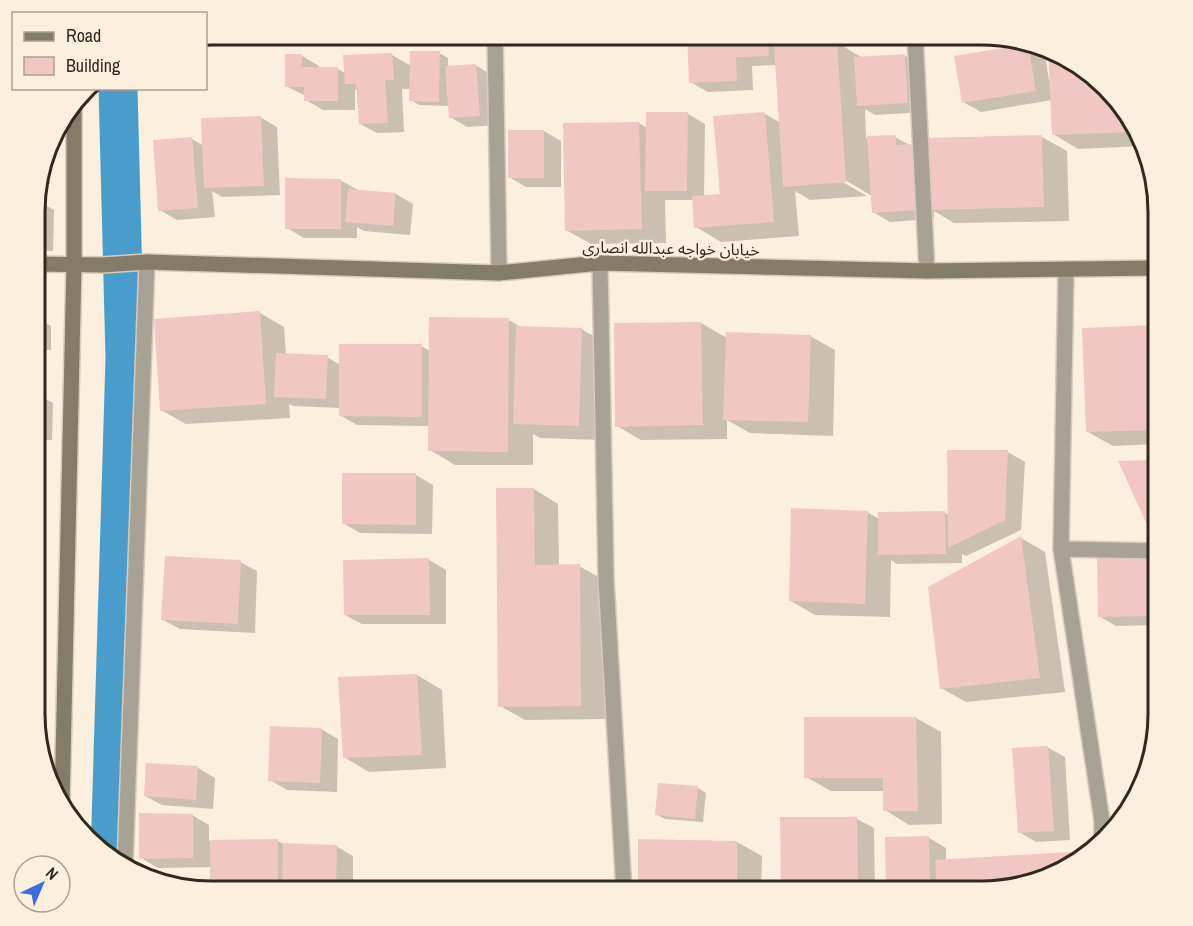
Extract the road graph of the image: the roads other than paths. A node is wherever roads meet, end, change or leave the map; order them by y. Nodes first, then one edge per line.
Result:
1 (495, 45) edge
2 (916, 45) edge
3 (74, 118) edge
4 (147, 262) junction
5 (600, 263) junction
6 (45, 264) edge
7 (74, 264) junction
8 (1148, 268) edge
9 (1066, 269) junction
10 (927, 271) junction
11 (499, 273) junction
12 (1061, 549) junction
13 (1148, 551) edge
14 (62, 789) edge
15 (1102, 829) edge
16 (125, 857) edge
17 (623, 881) edge

1 - 11 street
2 - 10 street
3 - 7 street
4 - 7 street, خیابان خواجه عبدالله انصاری
4 - 11 street, خیابان خواجه عبدالله انصاری
4 - 16 street
5 - 10 street, خیابان خواجه عبدالله انصاری
5 - 11 street, خیابان خواجه عبدالله انصاری
5 - 17 street
6 - 7 street, خیابان خواجه عبدالله انصاری
7 - 14 street
8 - 9 street, خیابان خواجه عبدالله انصاری
9 - 10 street, خیابان خواجه عبدالله انصاری
9 - 12 street
12 - 13 street
12 - 15 street

